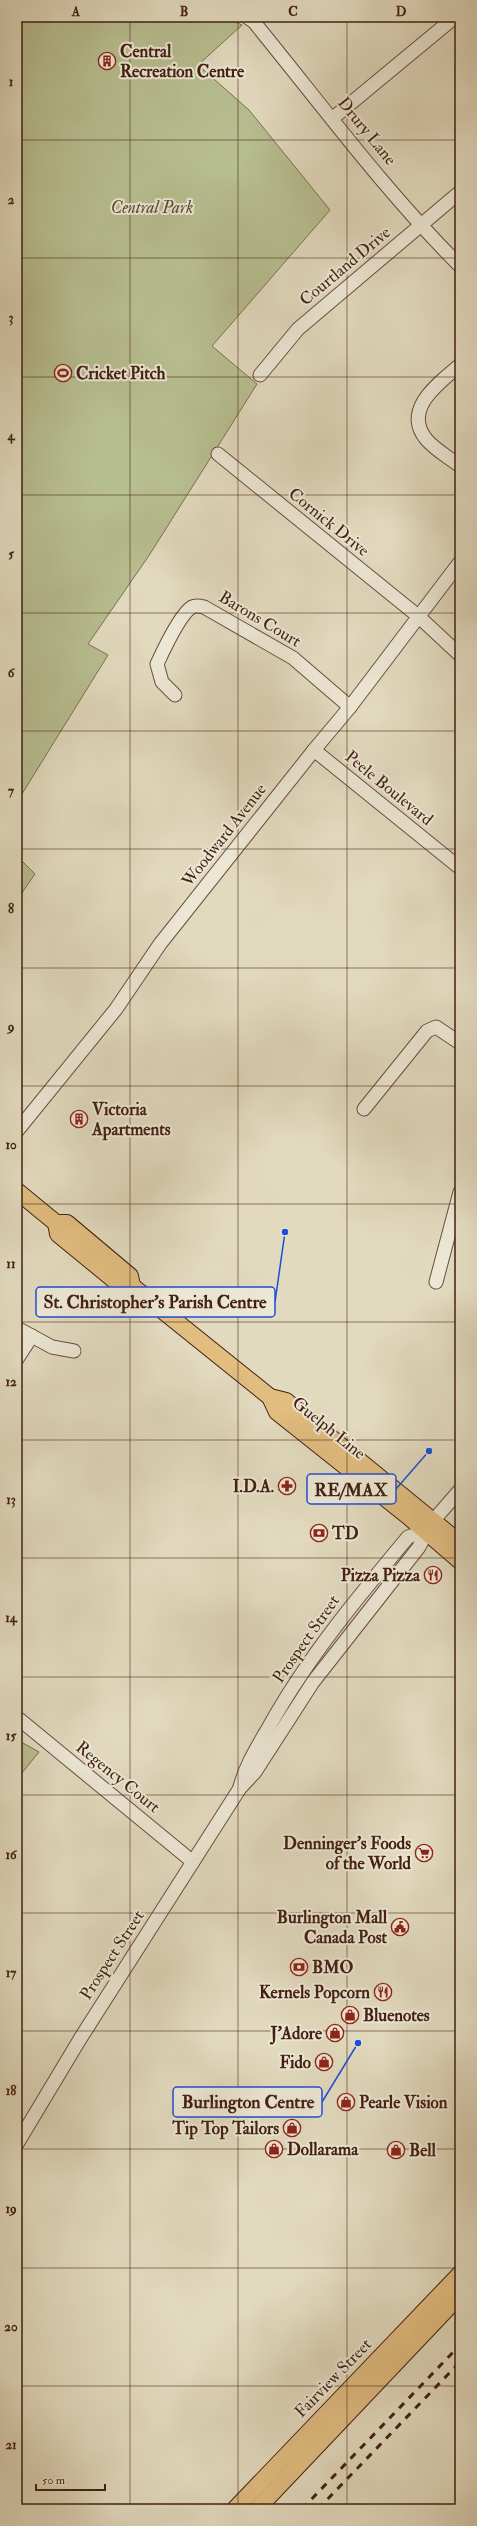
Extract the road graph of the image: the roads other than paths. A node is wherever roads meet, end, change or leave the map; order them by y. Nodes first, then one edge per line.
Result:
1 (247, 17) edge
2 (455, 17) edge
3 (333, 118) junction
4 (460, 192) edge
5 (420, 226) junction
6 (460, 266) edge
7 (460, 365) edge
8 (260, 375) dead end
9 (218, 454) dead end
10 (460, 466) edge
11 (460, 562) edge
12 (418, 616) junction
13 (460, 655) edge
14 (175, 694) dead end
15 (350, 707) junction
16 (314, 750) junction
17 (460, 868) edge
18 (460, 1043) edge
19 (364, 1109) dead end
20 (17, 1131) edge
21 (17, 1191) edge
22 (459, 1196) edge
23 (436, 1282) dead end
24 (17, 1328) edge
25 (32, 1336) junction
26 (74, 1351) dead end
27 (17, 1359) edge
28 (460, 1490) edge
29 (430, 1526) junction
30 (460, 1543) edge
31 (460, 1561) edge
32 (20, 1719) dead end
33 (193, 1862) junction
34 (17, 2144) edge
35 (460, 2274) edge
36 (460, 2295) edge
37 (234, 2509) edge
38 (257, 2509) edge

1 - 3 street, Drury Lane
2 - 3 street
3 - 5 street, Drury Lane
4 - 5 street, Courtland Drive
5 - 6 street, Drury Lane
5 - 8 street, Courtland Drive
7 - 10 street
9 - 12 street, Cornick Drive
11 - 12 street, Woodward Avenue
12 - 13 street, Cornick Drive
12 - 15 street, Woodward Avenue
14 - 15 street, Barons Court
15 - 16 street, Woodward Avenue
16 - 17 street, Peele Boulevard
16 - 20 street, Woodward Avenue
18 - 19 street
21 - 29 main road, Guelph Line
22 - 23 street
24 - 25 street
25 - 26 street
25 - 27 street
28 - 29 street, Prospect Street
29 - 30 main road, Guelph Line
29 - 31 main road, Guelph Line
29 - 33 street, Prospect Street
32 - 33 street, Regency Court
33 - 34 street, Prospect Street
35 - 37 main road, Fairview Street
36 - 38 main road, Fairview Street

